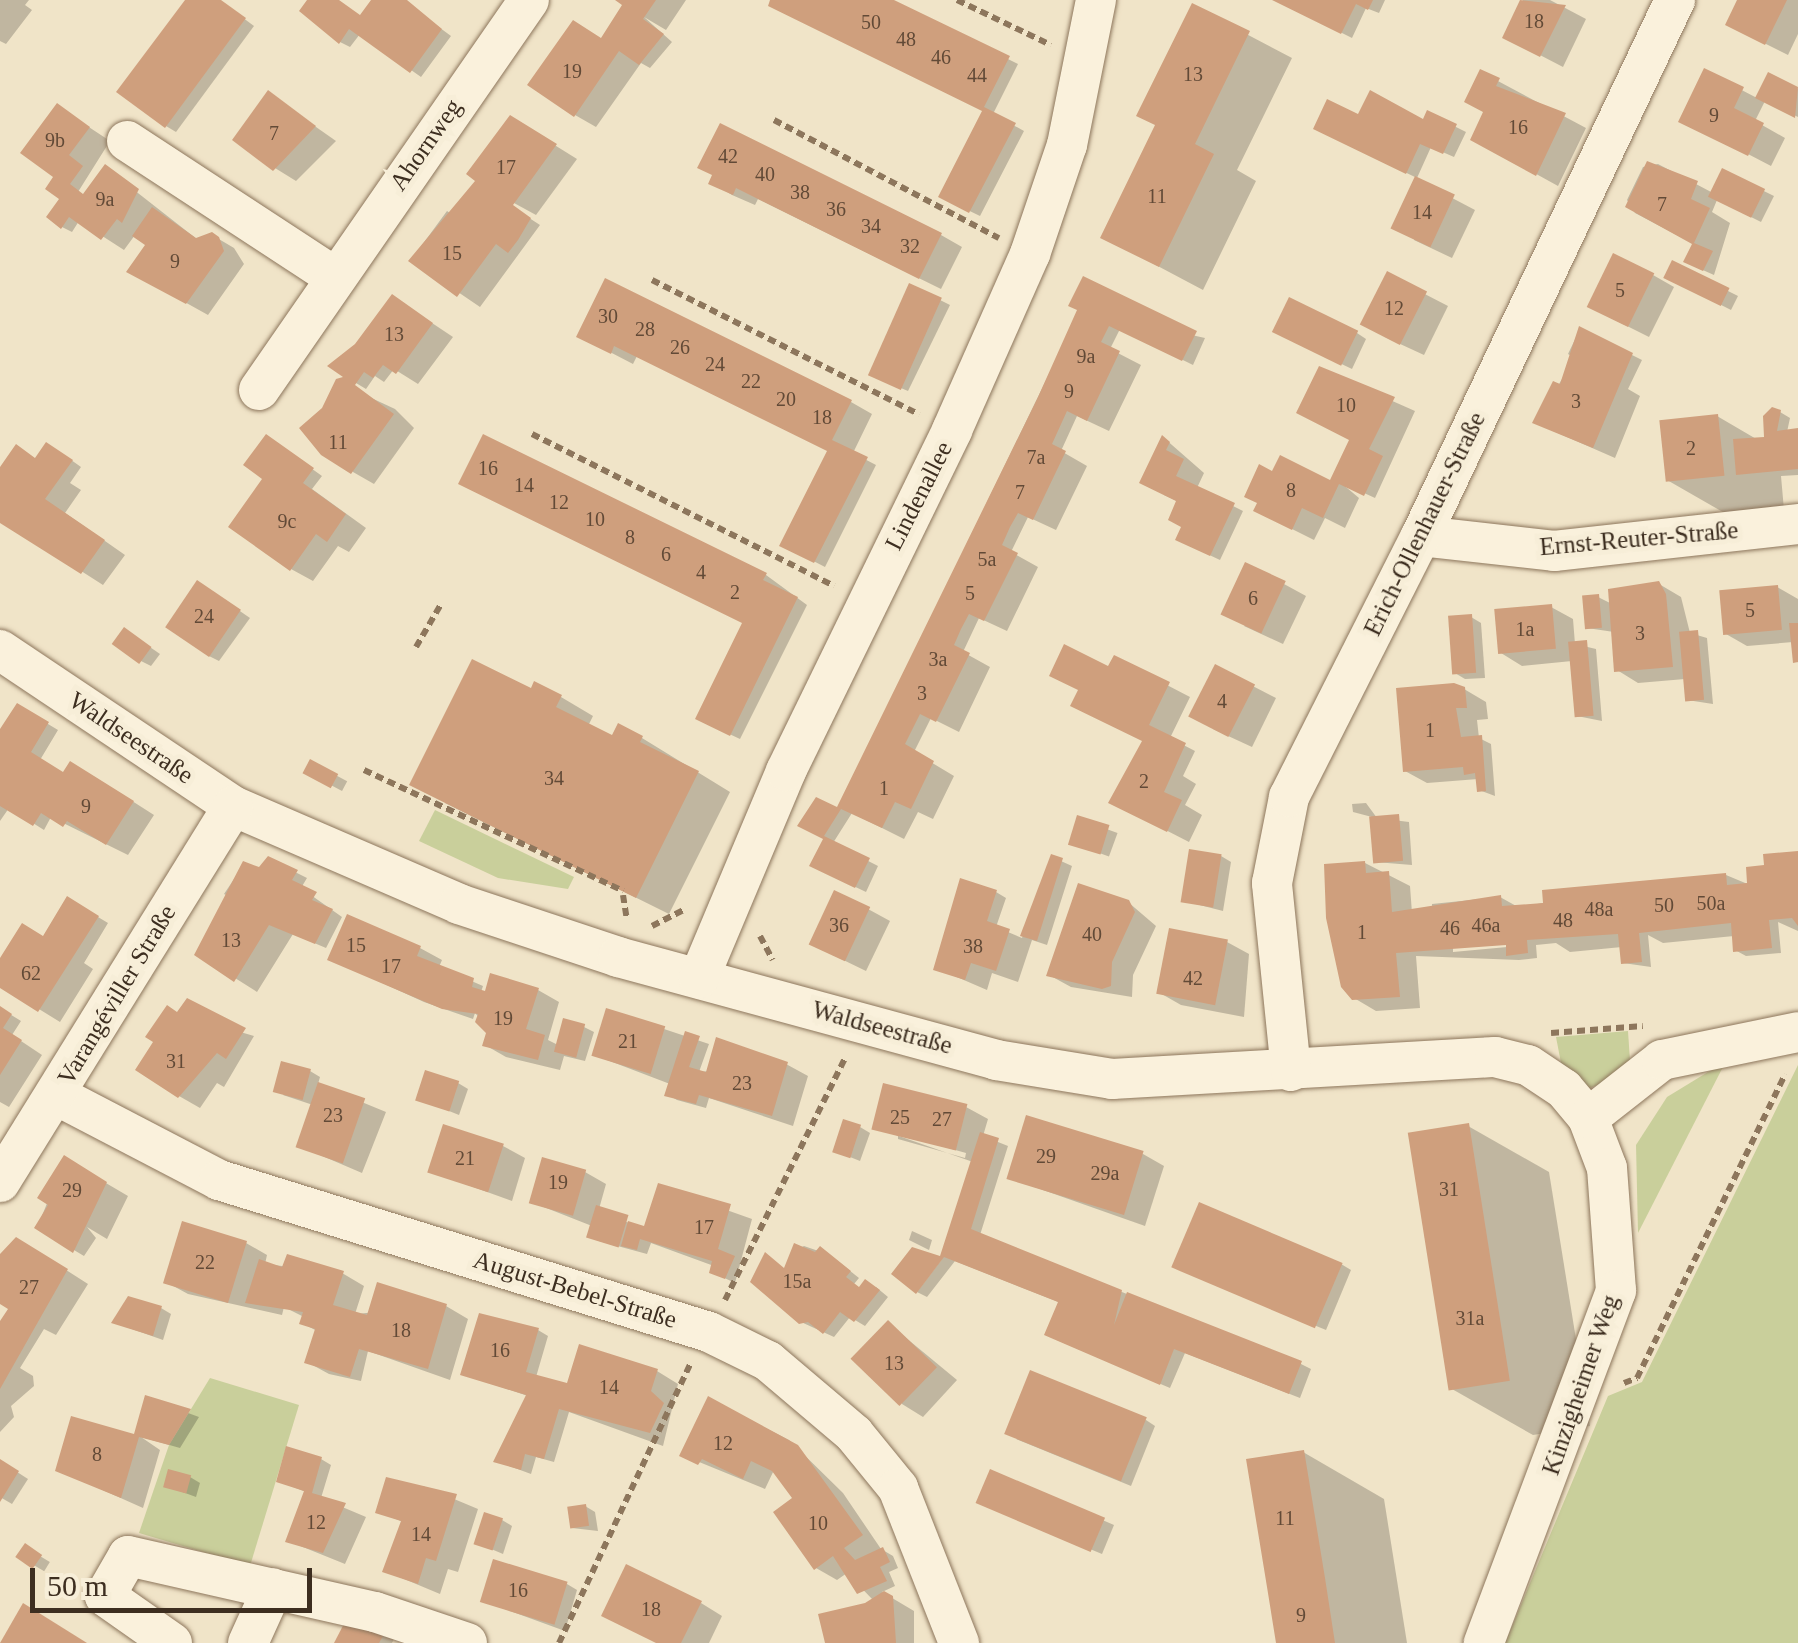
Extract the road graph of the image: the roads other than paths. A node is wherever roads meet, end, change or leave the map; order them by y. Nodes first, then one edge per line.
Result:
1 (1096, 0) edge
2 (1674, 0) edge
3 (516, 5) edge
4 (127, 140) dead end
5 (333, 276) junction
6 (259, 390) dead end
7 (1798, 524) edge
8 (1421, 536) junction
9 (0, 650) edge
10 (233, 806) junction
11 (699, 978) junction
12 (1795, 1046) edge
13 (1291, 1071) junction
14 (56, 1094) junction
15 (1588, 1118) junction
16 (0, 1182) edge
17 (273, 1588) junction
18 (172, 1643) edge
19 (248, 1643) edge
20 (467, 1643) edge
21 (959, 1643) edge
22 (1484, 1643) edge

1 - 11 street, Lindenallee
2 - 8 street, Erich-Ollenhauer-Straße
3 - 5 street, Ahornweg
4 - 5 street
5 - 6 street, Ahornweg
7 - 8 street, Ernst-Reuter-Straße
8 - 13 street, Erich-Ollenhauer-Straße
9 - 10 street, Waldseestraße
10 - 11 street, Waldseestraße
10 - 14 street, Varangéviller Straße
11 - 13 street, Waldseestraße
12 - 15 street
13 - 15 street, Waldseestraße
14 - 16 street, Varangéviller Straße
14 - 21 street, August-Bebel-Straße
15 - 22 street, Kinzigheimer Weg
17 - 18 street
17 - 19 street
17 - 20 street

